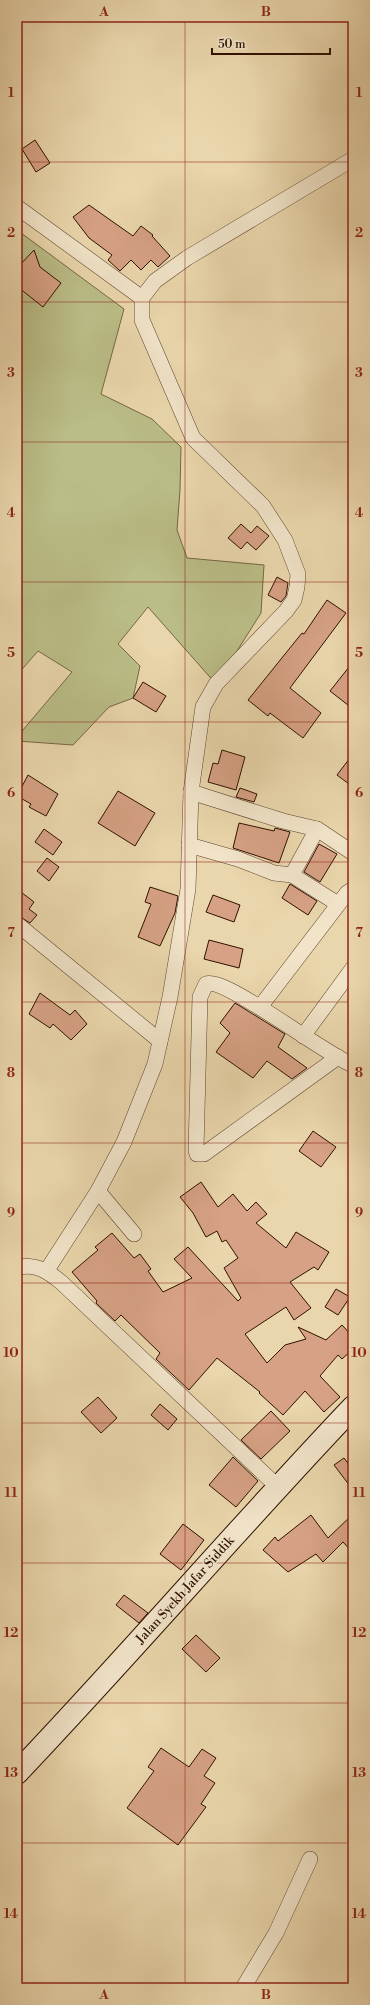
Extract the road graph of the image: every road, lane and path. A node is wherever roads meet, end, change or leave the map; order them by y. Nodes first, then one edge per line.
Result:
1 (353, 158) edge
2 (17, 207) edge
3 (142, 298) junction
4 (191, 792) junction
5 (317, 829) junction
6 (190, 845) junction
7 (353, 853) edge
8 (292, 875) junction
9 (353, 889) edge
10 (338, 904) junction
11 (17, 924) edge
12 (353, 968) edge
13 (260, 1007) junction
14 (303, 1036) junction
15 (160, 1041) junction
16 (338, 1057) junction
17 (353, 1064) edge
18 (98, 1191) junction
19 (134, 1234) dead end
20 (17, 1268) edge
21 (47, 1270) junction
22 (353, 1407) edge
23 (278, 1487) junction
24 (17, 1773) edge
25 (310, 1859) dead end
26 (243, 1988) edge

1 - 3 street
2 - 3 street
3 - 4 street
4 - 5 street
4 - 6 street
5 - 7 street
5 - 8 street
6 - 8 street
6 - 15 street
8 - 10 street
9 - 10 street
10 - 13 street
11 - 15 street
12 - 14 street
13 - 14 street
13 - 16 street
14 - 16 street
15 - 18 street
16 - 17 street
18 - 19 street
18 - 21 street
20 - 21 street
21 - 23 street
22 - 23 main road, Jalan Syekh Jafar Siddik
23 - 24 main road, Jalan Syekh Jafar Siddik
25 - 26 street

